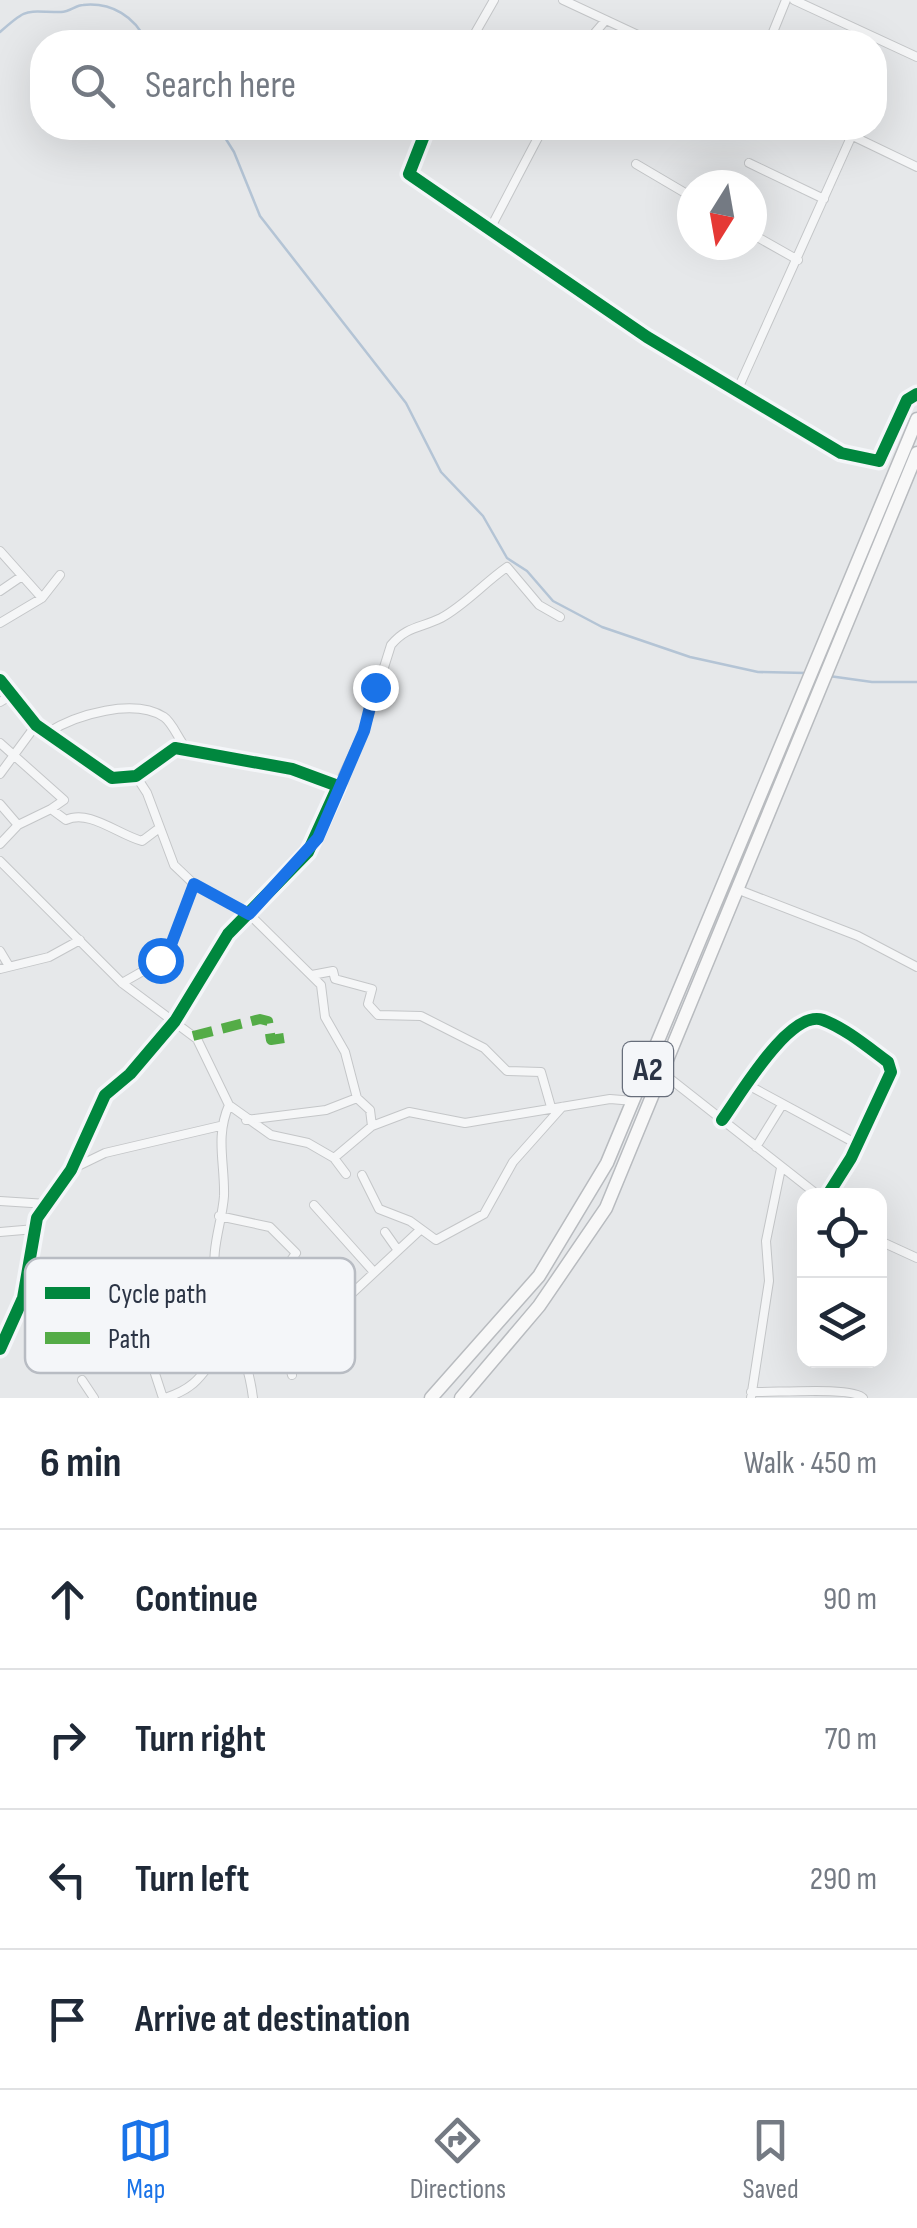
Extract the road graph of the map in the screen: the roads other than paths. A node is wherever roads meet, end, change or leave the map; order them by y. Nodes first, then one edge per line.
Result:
1 (494, 0) edge
2 (563, 0) edge
3 (786, 0) edge
4 (794, 0) edge
5 (605, 21) junction
6 (477, 30) edge
7 (597, 30) edge
8 (626, 30) edge
9 (774, 30) edge
10 (860, 30) edge
11 (887, 42) edge
12 (917, 56) edge
13 (423, 140) edge
14 (536, 140) edge
15 (850, 140) edge
16 (862, 140) edge
17 (748, 162) dead end
18 (636, 164) dead end
19 (917, 168) edge
20 (677, 189) edge
21 (824, 199) junction
22 (490, 229) junction
23 (767, 242) edge
24 (798, 260) junction
25 (737, 392) junction
26 (917, 394) edge
27 (917, 419) edge
28 (917, 453) edge
29 (0, 551) edge
30 (60, 575) dead end
31 (22, 576) junction
32 (0, 577) edge
33 (5, 589) edge
34 (42, 598) junction
35 (560, 617) dead end
36 (0, 623) edge
37 (0, 680) edge
38 (15, 693) junction
39 (0, 702) edge
40 (36, 724) junction
41 (47, 733) junction
42 (0, 743) edge
43 (186, 748) junction
44 (14, 757) junction
45 (0, 774) edge
46 (136, 776) junction
47 (338, 786) junction
48 (0, 804) edge
49 (51, 809) junction
50 (18, 825) junction
51 (160, 831) junction
52 (0, 844) edge
53 (0, 861) edge
54 (194, 884) junction
55 (740, 890) junction
56 (249, 914) junction
57 (80, 940) junction
58 (0, 951) edge
59 (917, 967) edge
60 (4, 968) edge
61 (312, 975) junction
62 (122, 983) junction
63 (175, 1021) junction
64 (664, 1074) junction
65 (748, 1085) junction
66 (357, 1098) junction
67 (634, 1102) junction
68 (228, 1105) junction
69 (782, 1106) junction
70 (551, 1107) junction
71 (562, 1107) junction
72 (246, 1120) junction
73 (722, 1120) junction
74 (220, 1126) junction
75 (372, 1126) junction
76 (857, 1144) junction
77 (756, 1148) junction
78 (334, 1158) junction
79 (781, 1168) junction
80 (71, 1170) junction
81 (346, 1174) dead end
82 (362, 1175) dead end
83 (808, 1188) edge
84 (832, 1188) edge
85 (0, 1201) edge
86 (47, 1204) junction
87 (314, 1205) dead end
88 (219, 1216) junction
89 (35, 1229) junction
90 (419, 1231) junction
91 (0, 1232) edge
92 (385, 1232) dead end
93 (887, 1244) edge
94 (397, 1248) junction
95 (30, 1258) edge
96 (218, 1258) edge
97 (293, 1258) edge
98 (917, 1258) edge
99 (372, 1270) junction
100 (25, 1282) edge
101 (355, 1287) edge
102 (22, 1298) junction
103 (25, 1299) edge
104 (0, 1347) edge
105 (157, 1373) edge
106 (205, 1373) edge
107 (247, 1373) edge
108 (82, 1380) dead end
109 (751, 1395) edge
110 (94, 1398) edge
111 (167, 1398) edge
112 (253, 1398) edge
113 (430, 1398) edge
114 (461, 1398) edge
115 (863, 1398) edge

1 - 6 street
2 - 5 street
3 - 9 street
4 - 10 street
5 - 7 street
5 - 8 street
11 - 12 street
13 - 22 street
14 - 22 street
15 - 21 street
16 - 19 street
17 - 21 street
18 - 20 street
21 - 24 street
22 - 25 street
23 - 24 street
24 - 25 street
25 - 26 street
27 - 67 highway, A2
28 - 55 highway, A2
29 - 31 street
30 - 34 street
31 - 33 street
31 - 34 street
32 - 33 street
34 - 36 street
35 - 47 street
37 - 38 street
38 - 39 street
38 - 40 street
40 - 41 street
40 - 44 street
41 - 43 street
41 - 46 street
42 - 44 street
43 - 46 street
43 - 47 street
44 - 45 street
44 - 49 street
46 - 51 street
47 - 56 street
48 - 50 street
49 - 50 street
49 - 51 street
50 - 52 street
51 - 54 street
53 - 57 street
54 - 56 street
54 - 62 street
55 - 59 street
55 - 64 highway, A2
56 - 61 street
56 - 63 street
57 - 60 street
57 - 62 street
58 - 60 street
61 - 66 street
61 - 70 street
62 - 63 street
63 - 68 street
63 - 80 street
64 - 73 street
64 - 114 highway, A2
65 - 69 street
65 - 73 street
65 - 76 street
66 - 72 street
66 - 75 street
67 - 71 street
67 - 113 highway, A2
68 - 72 street
68 - 74 street
69 - 76 street
69 - 77 street
70 - 71 street
70 - 75 street
71 - 90 street
72 - 78 street
73 - 77 street
74 - 80 street
74 - 88 street
75 - 78 street
76 - 84 street
77 - 79 street
78 - 81 street
79 - 83 street
79 - 109 street
80 - 86 street
82 - 90 street
85 - 86 street
86 - 89 street
87 - 99 street
88 - 96 street
88 - 97 street
89 - 91 street
89 - 95 street
90 - 94 street
92 - 94 street
93 - 98 street
94 - 99 street
99 - 101 street
100 - 102 street
102 - 103 street
102 - 104 street
105 - 111 street
106 - 111 street
107 - 112 street
108 - 110 street
109 - 115 street

